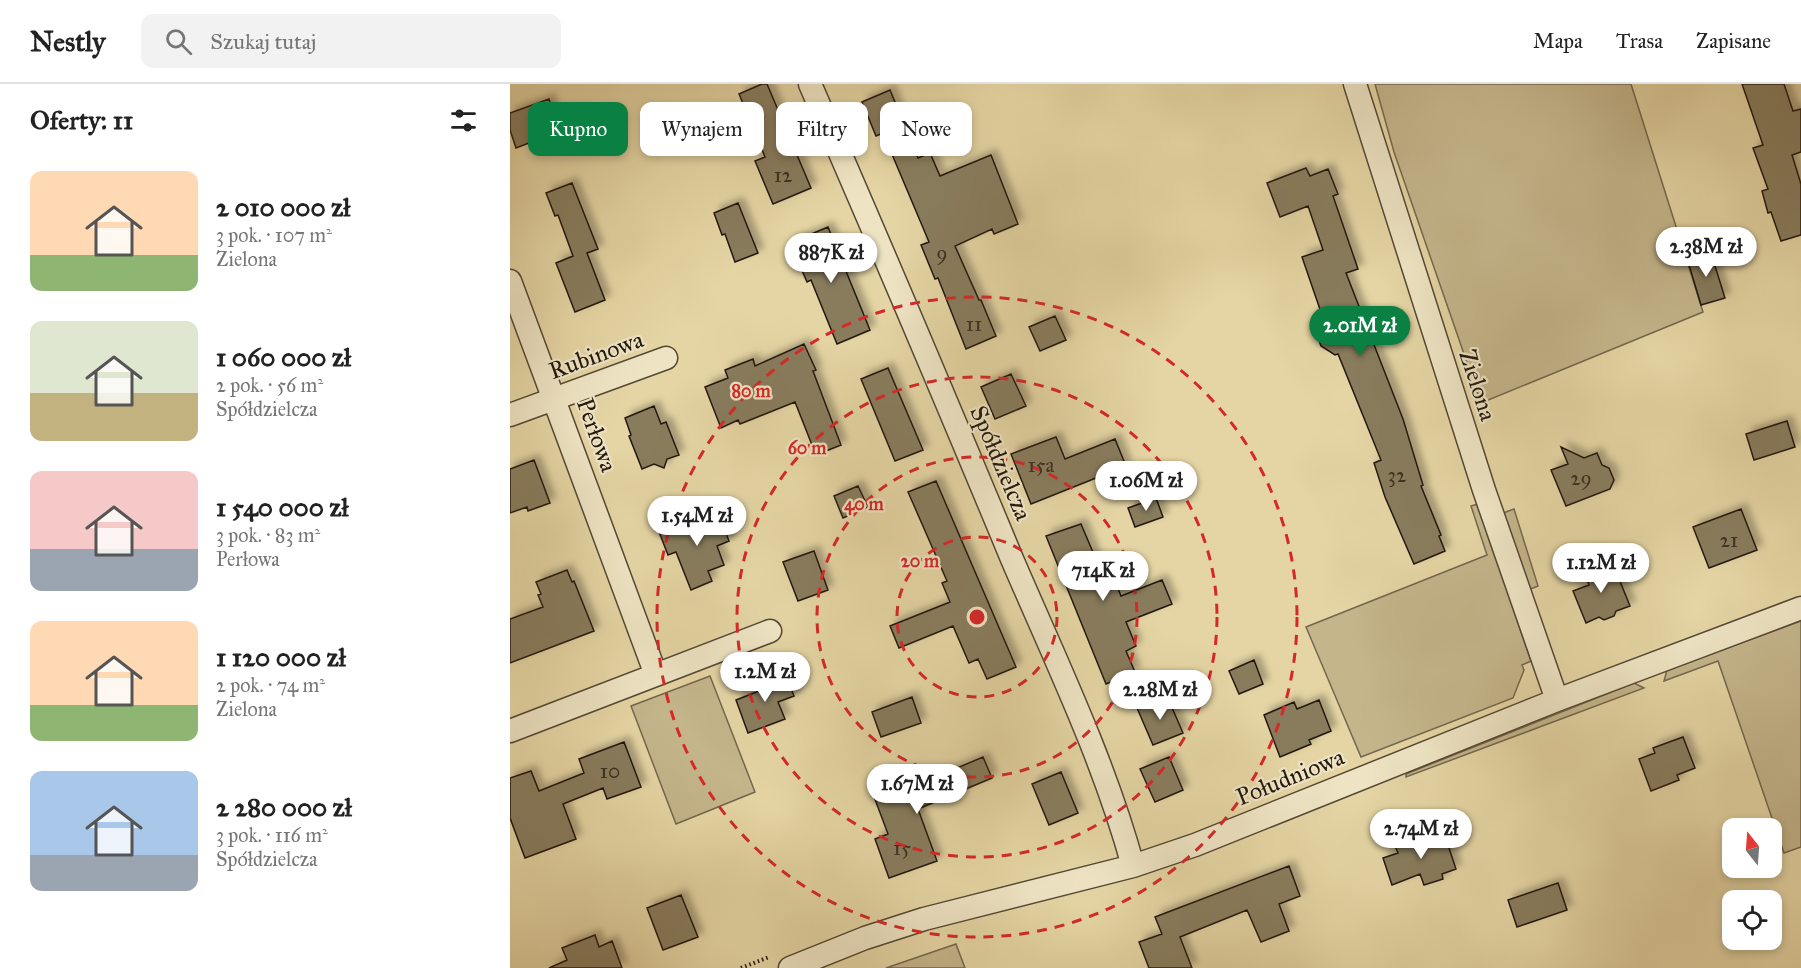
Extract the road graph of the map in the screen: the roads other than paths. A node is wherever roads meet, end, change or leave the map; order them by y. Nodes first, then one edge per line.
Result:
1 (810, 84) edge
2 (1355, 84) edge
3 (510, 281) edge
4 (666, 358) dead end
5 (555, 398) junction
6 (510, 415) edge
7 (1801, 608) edge
8 (770, 631) dead end
9 (656, 675) junction
10 (1557, 700) junction
11 (510, 731) edge
12 (1133, 866) junction
13 (790, 968) edge

1 - 12 street, Spółdzielcza
2 - 10 street, Zielona
3 - 5 street, Perłowa
4 - 5 street, Rubinowa
5 - 6 street, Rubinowa
5 - 9 street, Perłowa
7 - 10 street, Południowa
8 - 9 street
9 - 11 street
10 - 12 street, Południowa
12 - 13 street, Południowa

